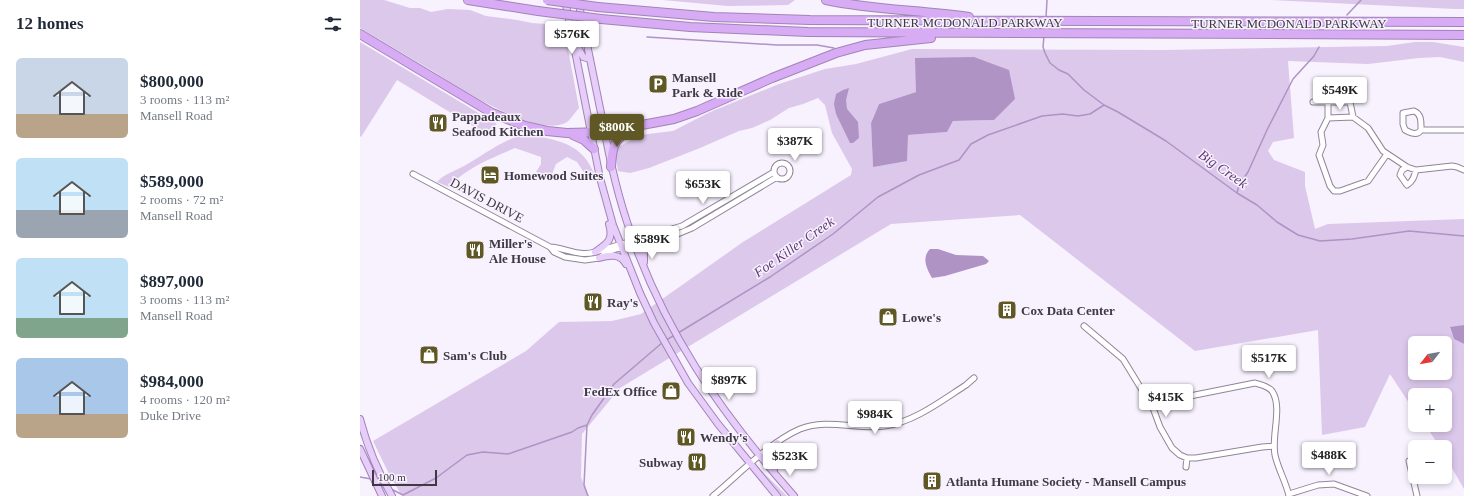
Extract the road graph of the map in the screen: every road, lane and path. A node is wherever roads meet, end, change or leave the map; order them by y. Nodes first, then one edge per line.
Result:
1 (468, 0) edge
2 (548, 0) edge
3 (565, 0) edge
4 (578, 0) edge
5 (826, 0) edge
6 (997, 21) junction
7 (1464, 22) edge
8 (570, 30) junction
9 (966, 33) junction
10 (360, 34) edge
11 (1464, 35) edge
12 (590, 59) junction
13 (1313, 102) dead end
14 (1328, 102) junction
15 (1353, 117) junction
16 (1328, 118) junction
17 (636, 127) junction
18 (1421, 130) junction
19 (1464, 130) edge
20 (604, 132) junction
21 (591, 133) junction
22 (567, 134) junction
23 (594, 149) junction
24 (1387, 154) junction
25 (612, 167) junction
26 (1407, 167) junction
27 (1416, 170) junction
28 (1464, 170) edge
29 (413, 174) dead end
30 (606, 199) junction
31 (652, 242) junction
32 (634, 243) junction
33 (621, 246) junction
34 (550, 247) junction
35 (575, 253) junction
36 (597, 255) junction
37 (575, 260) junction
38 (646, 273) junction
39 (633, 278) junction
40 (1084, 326) dead end
41 (974, 378) dead end
42 (1152, 408) junction
43 (360, 419) edge
44 (777, 443) junction
45 (1274, 446) junction
46 (360, 448) edge
47 (760, 455) junction
48 (1187, 458) junction
49 (750, 464) junction
50 (1186, 467) dead end
51 (774, 472) junction
52 (1414, 484) edge
53 (1289, 495) edge
54 (382, 496) edge
55 (392, 496) edge
56 (713, 496) edge
57 (777, 496) edge
58 (794, 496) edge
59 (1367, 496) edge
60 (1417, 496) edge

1 - 9 highway, TURNER MCDONALD PARKWAY, bridge
2 - 6 highway, TURNER MCDONALD PARKWAY, bridge
3 - 8 main road
4 - 12 main road
5 - 6 highway
6 - 7 highway, TURNER MCDONALD PARKWAY
8 - 12 main road
8 - 21 main road
9 - 11 highway, TURNER MCDONALD PARKWAY
9 - 17 highway
10 - 22 highway
12 - 20 main road
13 - 14 street
14 - 15 street
14 - 16 street
15 - 16 street
15 - 24 street
16 - 24 street
17 - 20 highway
17 - 25 highway
18 - 18 street
18 - 19 street
20 - 21 highway
20 - 25 main road
21 - 22 highway
21 - 23 main road
22 - 23 highway
23 - 30 main road
24 - 26 street
25 - 32 main road
26 - 27 street
26 - 27 street
27 - 28 street
29 - 34 street, DAVIS DRIVE
30 - 33 main road
30 - 36 main road
31 - 32 street
31 - 32 street
31 - 38 main road
32 - 33 street, DAVIS DRIVE
32 - 38 main road
33 - 36 street, DAVIS DRIVE
33 - 39 main road
34 - 35 street, DAVIS DRIVE
34 - 37 street, DAVIS DRIVE
35 - 36 street, DAVIS DRIVE
35 - 37 street
36 - 37 street, DAVIS DRIVE
36 - 39 main road
38 - 47 main road
39 - 49 main road
40 - 42 street
41 - 44 street
42 - 45 street
42 - 48 street
43 - 55 main road
44 - 47 street
44 - 51 main road
45 - 48 street
45 - 53 street
46 - 54 main road
47 - 49 street
47 - 51 main road
48 - 50 street
49 - 56 street
49 - 57 main road
51 - 58 main road
52 - 60 street
53 - 59 street

